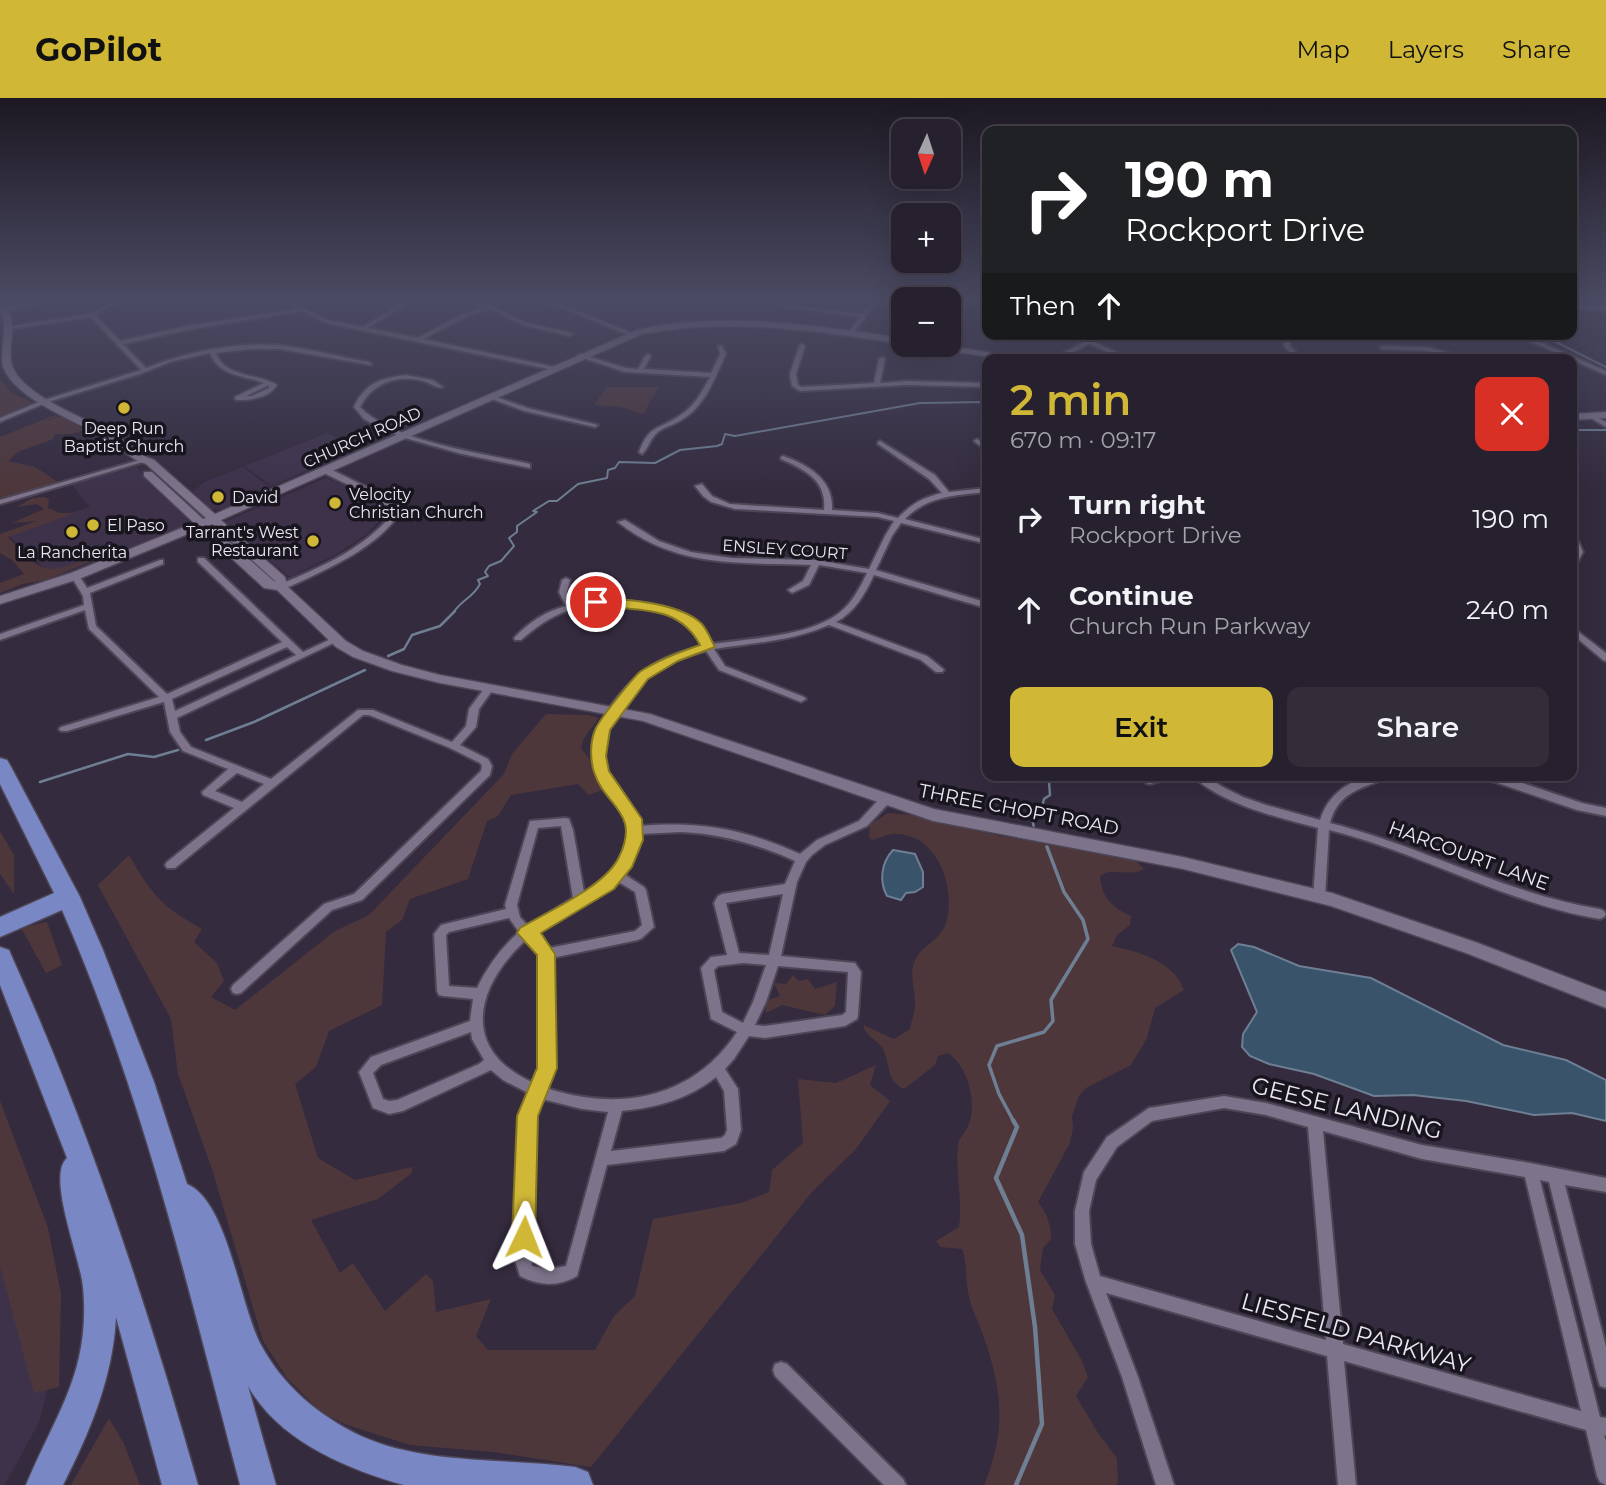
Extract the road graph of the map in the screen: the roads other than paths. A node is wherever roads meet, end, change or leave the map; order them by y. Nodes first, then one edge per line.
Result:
1 (4, 363) edge
2 (138, 363) edge
3 (164, 363) edge
4 (216, 363) edge
5 (362, 363) edge
6 (522, 363) edge
7 (564, 363) edge
8 (600, 363) edge
9 (644, 363) edge
10 (719, 363) edge
11 (797, 363) edge
12 (881, 363) edge
13 (1583, 363) edge
14 (369, 364) dead end
15 (550, 369) junction
16 (145, 370) junction
17 (640, 371) junction
18 (1606, 373) edge
19 (713, 375) junction
20 (269, 383) junction
21 (877, 384) junction
22 (982, 384) edge
23 (440, 387) dead end
24 (491, 397) junction
25 (46, 401) junction
26 (1606, 415) edge
27 (1591, 416) junction
28 (1577, 417) edge
29 (0, 420) edge
30 (595, 425) dead end
31 (1606, 425) edge
32 (405, 435) junction
33 (977, 441) dead end
34 (880, 443) dead end
35 (982, 445) edge
36 (642, 452) dead end
37 (783, 458) dead end
38 (142, 461) junction
39 (527, 466) dead end
40 (326, 470) junction
41 (699, 486) dead end
42 (982, 490) edge
43 (947, 494) junction
44 (0, 502) edge
45 (828, 512) junction
46 (213, 519) junction
47 (899, 519) junction
48 (622, 522) dead end
49 (200, 524) junction
50 (982, 540) edge
51 (201, 560) dead end
52 (160, 562) dead end
53 (816, 563) junction
54 (871, 571) junction
55 (75, 576) junction
56 (566, 580) dead end
57 (281, 587) junction
58 (792, 590) dead end
59 (85, 592) junction
60 (0, 600) edge
61 (982, 604) dead end
62 (89, 606) junction
63 (571, 606) junction
64 (828, 622) junction
65 (1577, 634) edge
66 (0, 637) edge
67 (518, 638) dead end
68 (336, 639) junction
69 (288, 643) junction
70 (708, 647) junction
71 (301, 655) junction
72 (1606, 658) edge
73 (939, 670) dead end
74 (489, 688) junction
75 (166, 698) junction
76 (801, 699) dead end
77 (615, 709) junction
78 (172, 716) junction
79 (64, 729) dead end
80 (454, 746) junction
81 (0, 765) edge
82 (235, 769) junction
83 (1206, 781) edge
84 (1369, 781) edge
85 (1505, 781) edge
86 (271, 783) junction
87 (885, 800) junction
88 (242, 807) junction
89 (1606, 812) edge
90 (1326, 824) junction
91 (635, 831) junction
92 (802, 859) junction
93 (171, 865) dead end
94 (617, 875) junction
95 (791, 888) junction
96 (68, 897) junction
97 (1319, 897) junction
98 (579, 900) junction
99 (511, 913) junction
100 (1601, 914) dead end
101 (0, 928) edge
102 (526, 933) junction
103 (546, 954) junction
104 (0, 957) edge
105 (734, 959) junction
106 (773, 961) junction
107 (237, 989) dead end
108 (481, 994) junction
109 (1606, 1000) edge
110 (476, 1024) junction
111 (745, 1030) junction
112 (493, 1061) junction
113 (717, 1068) junction
114 (536, 1091) junction
115 (616, 1106) junction
116 (66, 1119) junction
117 (1315, 1125) junction
118 (603, 1159) junction
119 (1530, 1170) junction
120 (1555, 1175) junction
121 (173, 1181) junction
122 (1606, 1185) edge
123 (1094, 1282) junction
124 (1335, 1350) junction
125 (781, 1370) dead end
126 (1606, 1380) edge
127 (1599, 1425) edge
128 (1606, 1476) edge
129 (529, 1481) edge
130 (44, 1485) edge
131 (180, 1485) edge
132 (258, 1485) edge
133 (575, 1485) edge
134 (897, 1485) edge
135 (1165, 1485) edge
136 (1347, 1485) edge

1 - 25 main road, THREE CHOPT ROAD
2 - 16 street
3 - 16 street
4 - 20 street
5 - 14 street
6 - 15 street
7 - 15 main road, CHURCH ROAD
8 - 17 street
9 - 17 street
10 - 19 street
11 - 21 street
12 - 21 street
13 - 18 street
15 - 24 main road, CHURCH ROAD
16 - 25 street
17 - 19 street
19 - 36 street
20 - 20 street
21 - 22 street
23 - 32 street
24 - 30 street
24 - 32 main road, CHURCH ROAD
25 - 29 street
25 - 38 main road, THREE CHOPT ROAD
26 - 27 main road
27 - 28 main road
27 - 31 street
32 - 39 street
32 - 40 main road, CHURCH ROAD
33 - 35 street
34 - 43 street
37 - 45 street
38 - 44 street
38 - 46 main road, THREE CHOPT ROAD
38 - 49 main road, THREE CHOPT ROAD
40 - 46 main road, CHURCH ROAD
40 - 57 street
41 - 45 street
42 - 43 street
43 - 47 street
45 - 47 street
46 - 49 main road, CHURCH ROAD
46 - 57 main road, THREE CHOPT ROAD
47 - 50 street
47 - 54 street
48 - 53 street, ENSLEY COURT
49 - 55 main road, CHURCH ROAD
49 - 57 main road, THREE CHOPT ROAD
51 - 69 street
52 - 59 street
53 - 54 street, ENSLEY COURT
53 - 58 street
54 - 61 street, ENSLEY COURT
54 - 64 street
55 - 59 street
55 - 60 main road, CHURCH ROAD
56 - 63 street
57 - 68 main road, THREE CHOPT ROAD
59 - 62 street
62 - 66 street
62 - 75 street
63 - 67 street
63 - 70 street
64 - 70 street
64 - 73 street
65 - 72 street
68 - 71 street
68 - 74 main road, THREE CHOPT ROAD
69 - 71 street
69 - 75 street
70 - 76 street
70 - 77 street
71 - 78 street
74 - 77 main road, THREE CHOPT ROAD
74 - 80 street
75 - 78 street
75 - 79 street
77 - 87 main road, THREE CHOPT ROAD
77 - 91 street
78 - 82 street
80 - 86 street
80 - 107 street
81 - 96 highway
82 - 86 street
82 - 88 street
83 - 90 street, HARCOURT LANE
84 - 90 street
85 - 89 street
86 - 88 street
87 - 92 street
87 - 97 main road, THREE CHOPT ROAD
88 - 93 street
90 - 97 street
90 - 100 street, HARCOURT LANE
91 - 92 street
91 - 94 street
92 - 95 street
94 - 98 street
94 - 103 street
95 - 105 street
95 - 106 street
96 - 101 highway
96 - 121 highway
97 - 109 main road, THREE CHOPT ROAD
98 - 99 street
98 - 102 street
99 - 102 street
99 - 108 street
102 - 103 street
102 - 108 street
103 - 114 street
104 - 116 highway
105 - 106 street
105 - 111 street
106 - 111 street
106 - 111 street
108 - 110 street
110 - 112 street
110 - 112 street
111 - 113 street
112 - 114 street
113 - 115 street
113 - 118 street
114 - 115 street
114 - 118 street
115 - 118 street
116 - 130 highway
116 - 131 highway
117 - 119 street, GEESE LANDING
117 - 123 street, GEESE LANDING
117 - 124 street
119 - 120 street, GEESE LANDING
119 - 127 street
120 - 122 street, GEESE LANDING
120 - 126 street
121 - 129 highway
121 - 132 highway
123 - 124 street, LIESFELD PARKWAY
123 - 135 street, GEESE LANDING
124 - 127 street, LIESFELD PARKWAY
124 - 136 street
125 - 134 street
127 - 128 street
129 - 133 highway

